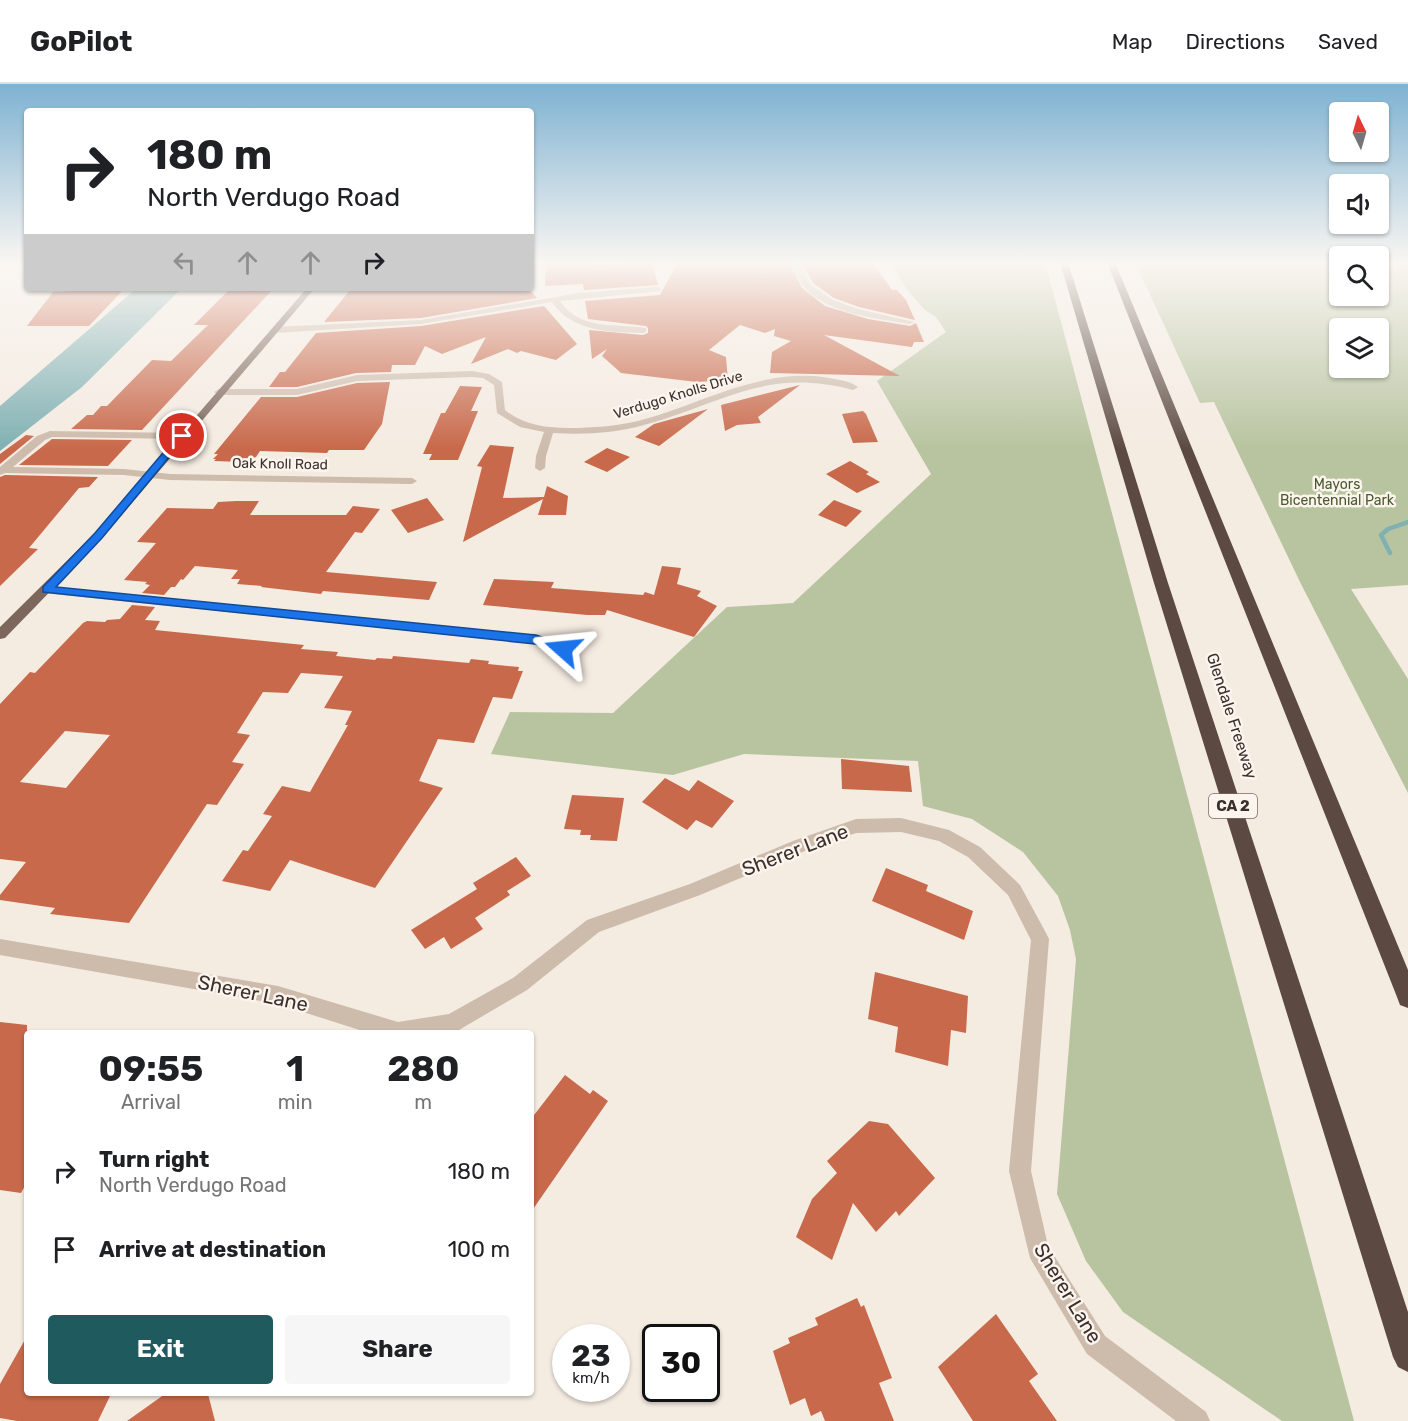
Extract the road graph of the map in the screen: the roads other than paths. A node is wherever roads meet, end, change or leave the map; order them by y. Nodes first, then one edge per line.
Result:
1 (278, 324) edge
2 (377, 324) edge
3 (591, 324) edge
4 (1083, 324) edge
5 (1136, 324) edge
6 (273, 330) junction
7 (642, 330) dead end
8 (853, 387) dead end
9 (219, 392) junction
10 (549, 431) junction
11 (182, 436) junction
12 (540, 468) dead end
13 (1, 471) edge
14 (148, 475) junction
15 (412, 481) dead end
16 (47, 590) junction
17 (0, 635) edge
18 (563, 649) dead end
19 (0, 947) edge
20 (1408, 997) edge
21 (392, 1030) edge
22 (410, 1030) edge
23 (1407, 1353) edge
24 (1197, 1421) edge

1 - 6 main road
2 - 6 street
3 - 7 street
4 - 23 highway, Glendale Freeway / CA 2
5 - 20 highway
6 - 9 main road
8 - 10 street, Verdugo Knolls Drive
9 - 10 street, Verdugo Knolls Drive
9 - 11 main road
10 - 12 street
11 - 13 street
11 - 14 main road
13 - 14 street, Oak Knoll Road
14 - 15 street, Oak Knoll Road
14 - 16 main road
16 - 17 main road
16 - 18 street
19 - 21 street, Sherer Lane
22 - 24 street, Sherer Lane

